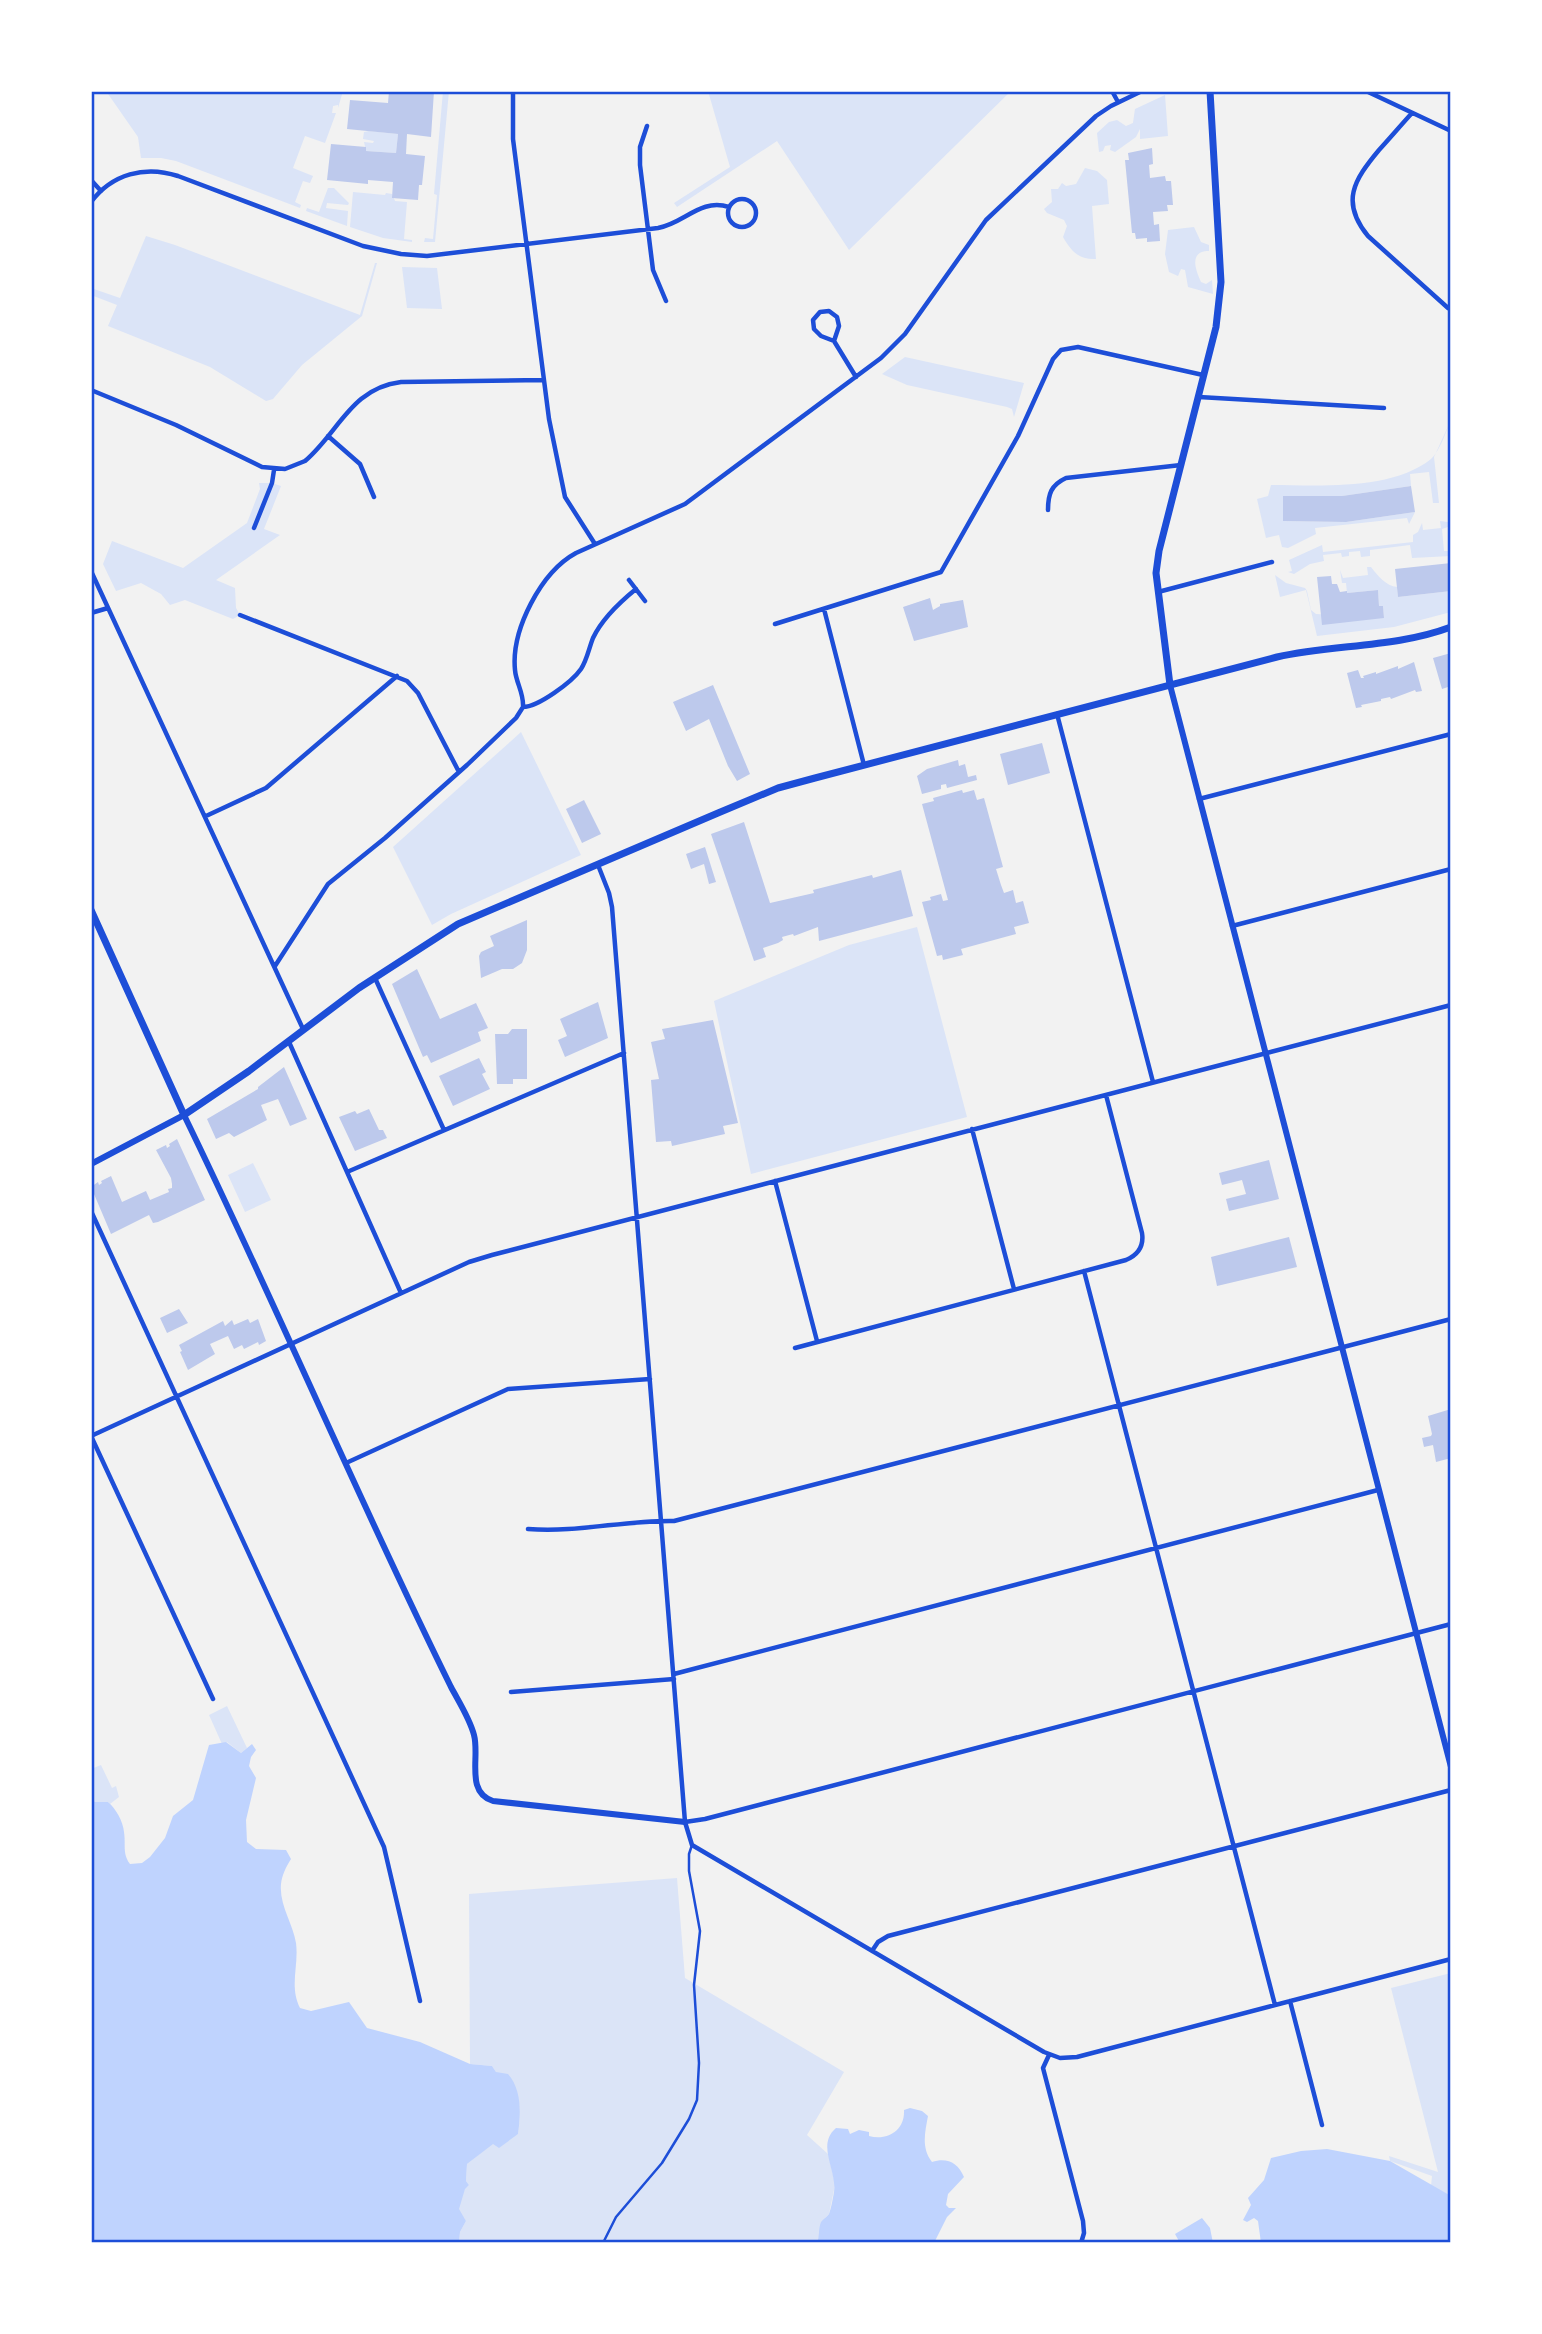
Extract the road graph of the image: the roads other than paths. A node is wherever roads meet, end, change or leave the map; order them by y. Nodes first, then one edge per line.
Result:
1 (513, 91) edge
2 (1112, 91) edge
3 (1142, 91) edge
4 (1210, 91) edge
5 (1366, 91) edge
6 (1118, 102) junction
7 (1412, 113) junction
8 (647, 126) dead end
9 (1451, 131) edge
10 (91, 180) edge
11 (100, 191) junction
12 (91, 202) edge
13 (729, 207) junction
14 (648, 230) junction
15 (526, 245) junction
16 (666, 301) dead end
17 (1448, 308) dead end
18 (834, 341) junction
19 (1205, 375) junction
20 (856, 377) junction
21 (543, 380) junction
22 (91, 390) edge
23 (1199, 397) junction
24 (1384, 408) dead end
25 (328, 436) junction
26 (1182, 465) junction
27 (274, 470) junction
28 (374, 497) dead end
29 (1048, 510) dead end
30 (254, 528) dead end
31 (595, 544) junction
32 (1272, 562) dead end
33 (91, 571) edge
34 (629, 580) dead end
35 (636, 589) junction
36 (1158, 592) junction
37 (645, 601) dead end
38 (108, 608) junction
39 (824, 609) junction
40 (91, 613) edge
41 (240, 615) dead end
42 (775, 624) dead end
43 (1451, 627) edge
44 (397, 676) junction
45 (1170, 685) junction
46 (523, 707) junction
47 (1058, 715) junction
48 (1451, 734) edge
49 (864, 765) junction
50 (459, 772) junction
51 (1199, 799) junction
52 (206, 817) junction
53 (597, 864) junction
54 (1451, 869) edge
55 (91, 910) edge
56 (1232, 927) junction
57 (275, 966) junction
58 (375, 977) junction
59 (1451, 1005) edge
60 (303, 1029) junction
61 (288, 1041) junction
62 (624, 1053) junction
63 (1265, 1054) junction
64 (1153, 1082) junction
65 (1106, 1095) junction
66 (184, 1115) junction
67 (972, 1129) junction
68 (444, 1130) junction
69 (91, 1164) edge
70 (347, 1172) junction
71 (775, 1181) junction
72 (91, 1211) edge
73 (637, 1217) junction
74 (1084, 1271) junction
75 (1014, 1289) junction
76 (401, 1293) junction
77 (1451, 1319) edge
78 (817, 1341) junction
79 (291, 1344) junction
80 (1341, 1347) junction
81 (795, 1348) dead end
82 (650, 1379) junction
83 (177, 1397) junction
84 (1119, 1405) junction
85 (91, 1436) edge
86 (346, 1463) junction
87 (1378, 1490) junction
88 (661, 1520) junction
89 (528, 1530) dead end
90 (1156, 1548) junction
91 (1451, 1624) edge
92 (1416, 1634) junction
93 (674, 1676) junction
94 (1193, 1691) junction
95 (511, 1692) dead end
96 (212, 1699) dead end
97 (1451, 1767) edge
98 (1451, 1790) edge
99 (685, 1822) junction
100 (692, 1844) junction
101 (1234, 1846) junction
102 (872, 1951) junction
103 (1451, 1959) edge
104 (420, 2001) dead end
105 (1290, 2001) junction
106 (1275, 2005) junction
107 (1049, 2054) junction
108 (1322, 2125) dead end
109 (603, 2243) edge
110 (1081, 2243) edge

1 - 15 street
2 - 6 street
3 - 6 street
4 - 19 main road
5 - 7 street
6 - 20 street
7 - 9 street
7 - 17 street
8 - 14 street
10 - 11 street
11 - 12 street
11 - 15 street
13 - 13 street
13 - 14 street
14 - 15 street
14 - 16 street
15 - 21 street
18 - 18 street
18 - 20 street
19 - 23 main road
19 - 39 street
20 - 31 street
21 - 25 street
21 - 31 street
22 - 27 street
23 - 24 street
23 - 26 main road
25 - 27 street
25 - 28 street
26 - 29 street
26 - 36 main road
27 - 30 street
31 - 46 street
32 - 36 street
33 - 38 street
34 - 35 street
35 - 37 street
35 - 46 street
36 - 45 main road
38 - 40 street
38 - 52 street
39 - 42 street
39 - 49 street
41 - 44 street
43 - 45 main road
44 - 50 street
44 - 52 street
45 - 47 main road
45 - 51 street
46 - 50 street
47 - 49 main road
47 - 64 street
48 - 51 street
49 - 53 main road
50 - 57 street
51 - 56 street
52 - 57 street
53 - 58 main road
53 - 62 street
54 - 56 street
55 - 66 main road
56 - 63 street
57 - 60 street
58 - 60 main road
58 - 68 street
59 - 63 street
60 - 61 main road
61 - 66 main road
61 - 70 street
62 - 68 street
62 - 73 street
63 - 64 street
63 - 80 street
64 - 65 street
65 - 67 street
65 - 74 street
66 - 69 street
66 - 79 street
67 - 71 street
67 - 75 street
68 - 70 street
70 - 76 street
71 - 73 street
71 - 78 street
72 - 83 street
73 - 76 street
73 - 82 street
74 - 75 street
74 - 84 street
75 - 78 street
76 - 79 street
77 - 80 street
78 - 81 street
79 - 83 street
79 - 86 street
80 - 84 street
80 - 87 street
82 - 86 street
82 - 88 street
83 - 85 street
83 - 104 street
84 - 88 street
84 - 90 street
85 - 96 street
86 - 99 street
87 - 90 street
87 - 92 street
88 - 89 street
88 - 93 street
90 - 93 street
90 - 94 street
91 - 92 street
92 - 94 street
92 - 97 street
93 - 95 street
93 - 99 street
94 - 99 street
94 - 101 street
98 - 101 street
99 - 100 street
100 - 102 street
100 - 109 lane
101 - 102 street
101 - 106 street
102 - 107 street
103 - 105 street
105 - 106 street
105 - 108 street
106 - 107 street
107 - 110 street

